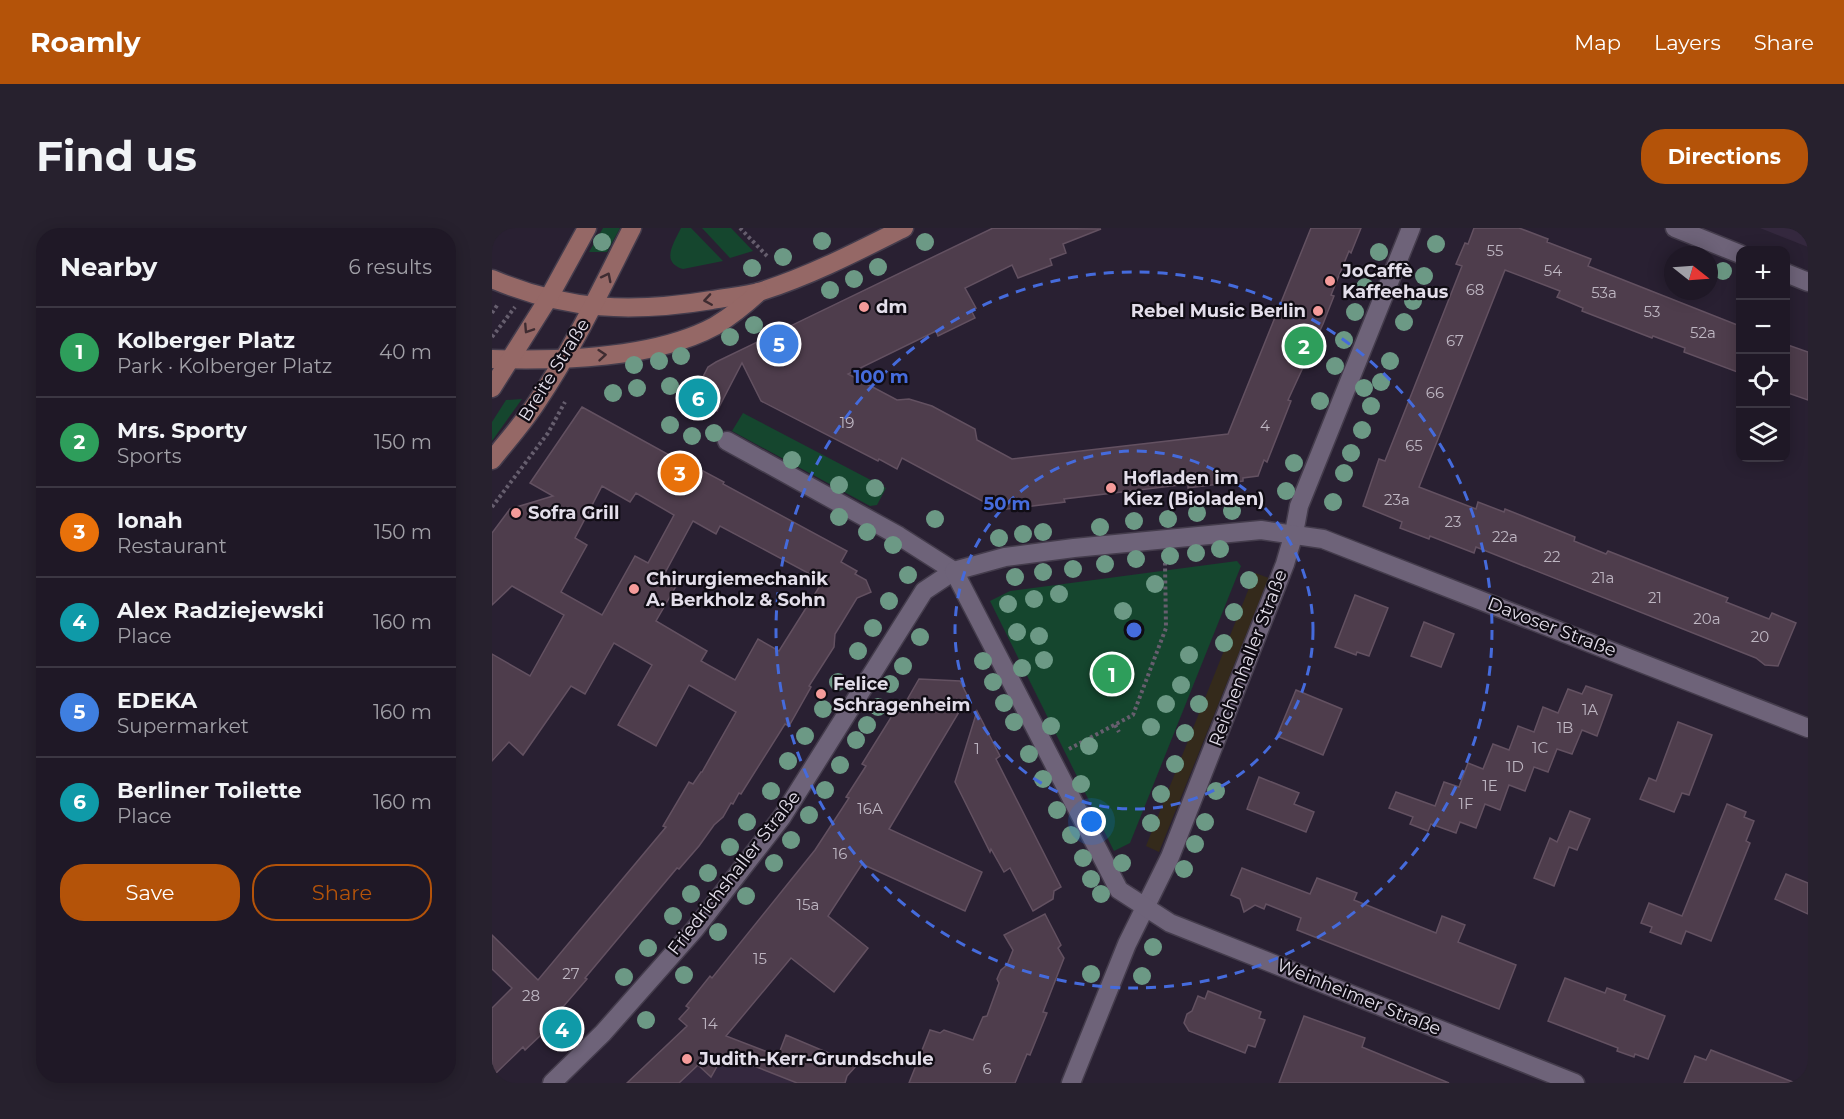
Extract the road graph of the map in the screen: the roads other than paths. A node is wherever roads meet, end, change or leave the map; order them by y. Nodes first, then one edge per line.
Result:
1 (587, 228) edge
2 (632, 228) edge
3 (904, 228) edge
4 (1411, 228) edge
5 (1674, 228) edge
6 (1736, 252) edge
7 (1790, 275) edge
8 (492, 279) edge
9 (1808, 282) edge
10 (759, 292) junction
11 (548, 299) junction
12 (592, 307) junction
13 (564, 358) junction
14 (501, 359) edge
15 (492, 388) edge
16 (727, 441) dead end
17 (492, 460) edge
18 (1294, 533) junction
19 (954, 571) junction
20 (1808, 728) edge
21 (1146, 907) junction
22 (552, 1083) edge
23 (1071, 1083) edge
24 (1575, 1083) edge

1 - 11 street
12 -> 2 street, Breite Straße
3 - 10 street
4 - 18 street, Reichenhaller Straße
5 - 6 street
7 - 9 street
8 - 11 street
10 -> 12 street
13 -> 10 street
11 - 12 street
11 -> 14 street
12 - 13 street, Breite Straße
13 - 14 street
13 - 17 street, Breite Straße
14 - 15 street
16 - 19 street
18 - 19 street, Davoser Straße
18 - 20 street, Davoser Straße
18 - 21 street, Reichenhaller Straße
19 - 21 street, Weinheimer Straße
19 - 22 street, Friedrichshaller Straße
21 - 23 street, Reichenhaller Straße
21 - 24 street, Weinheimer Straße

